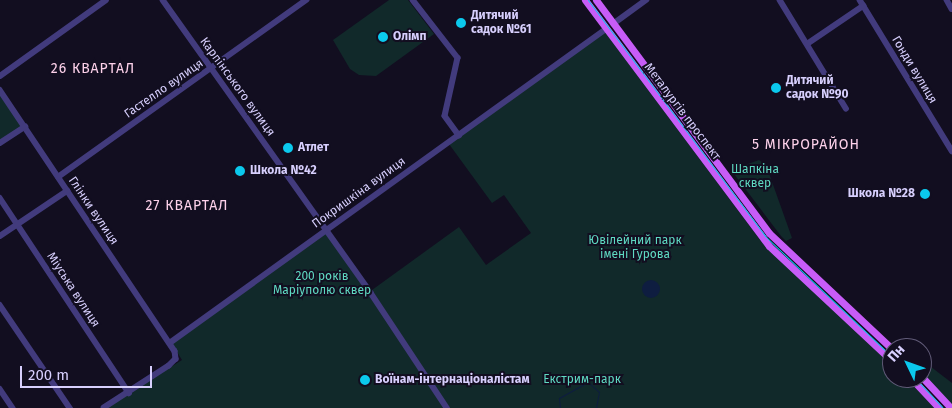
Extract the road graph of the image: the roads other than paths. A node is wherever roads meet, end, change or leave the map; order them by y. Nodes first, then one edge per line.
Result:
1 (106, 0) edge
2 (163, 0) edge
3 (306, 0) edge
4 (413, 0) edge
5 (585, 0) edge
6 (596, 0) edge
7 (646, 0) edge
8 (780, 0) edge
9 (860, 0) edge
10 (947, 0) edge
11 (863, 6) junction
12 (952, 9) edge
13 (613, 24) junction
14 (606, 29) junction
15 (807, 44) junction
16 (212, 68) junction
17 (0, 76) edge
18 (0, 90) edge
19 (846, 108) dead end
20 (24, 127) junction
21 (459, 135) junction
22 (0, 143) edge
23 (952, 151) edge
24 (58, 177) junction
25 (68, 191) junction
26 (0, 198) edge
27 (17, 224) junction
28 (327, 230) junction
29 (0, 236) edge
30 (0, 305) edge
31 (882, 340) edge
32 (170, 342) junction
33 (882, 352) edge
34 (920, 388) edge
35 (932, 388) edge
36 (0, 389) edge
37 (129, 393) junction
38 (13, 408) edge
39 (70, 408) edge
40 (104, 408) edge
41 (447, 408) edge
42 (939, 408) edge
43 (951, 408) edge

1 - 17 street
2 - 16 street, Карпінського вулиця
3 - 16 street, Гастелло вулиця
4 - 21 street
5 - 14 main road, Металургів проспект
6 - 13 main road, Металургів проспект
7 - 13 street, Покришкіна вулиця
8 - 15 street
9 - 11 street, Гонди вулиця
10 - 12 street
11 - 15 street
11 - 23 street, Гонди вулиця
13 - 14 main road, Покришкіна вулиця
13 - 31 main road, Металургів проспект
14 - 21 street, Покришкіна вулиця
14 - 33 main road, Металургів проспект
15 - 19 street
16 - 24 street, Гастелло вулиця
16 - 28 street, Карпінського вулиця
18 - 20 street, Глінки вулиця
20 - 22 street
20 - 24 street, Глінки вулиця
21 - 28 street, Покришкіна вулиця
24 - 25 street, Глінки вулиця
25 - 27 street
25 - 32 street, Глінки вулиця
26 - 27 street, Міуська вулиця
27 - 29 street
27 - 37 street, Міуська вулиця
28 - 32 street, Покришкіна вулиця
28 - 41 street, Карпінського вулиця
30 - 39 street
32 - 37 street
34 - 42 main road
35 - 43 main road
36 - 38 street
37 - 40 street

